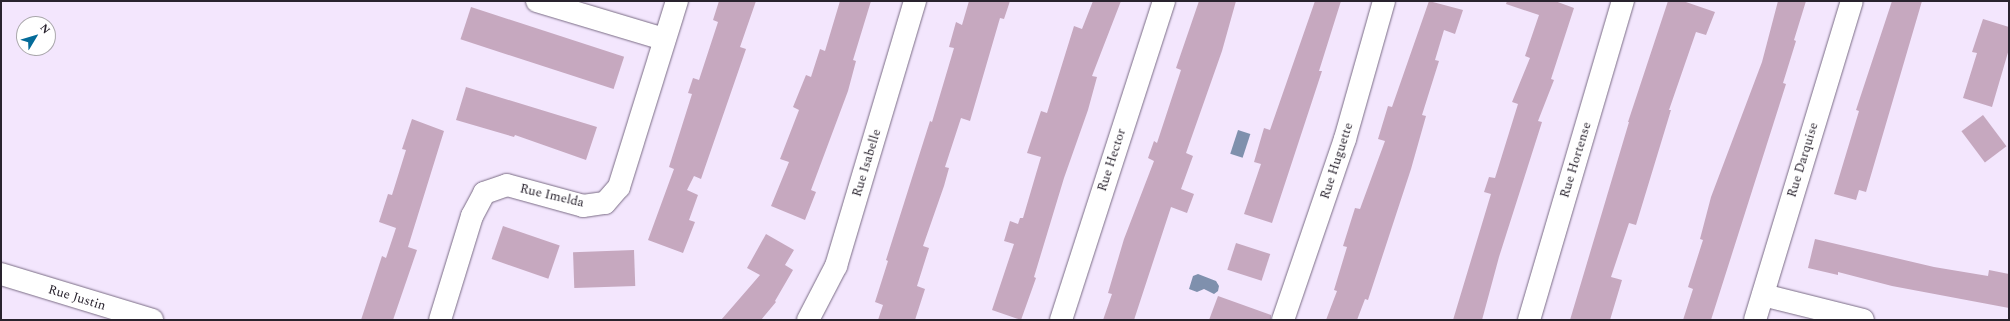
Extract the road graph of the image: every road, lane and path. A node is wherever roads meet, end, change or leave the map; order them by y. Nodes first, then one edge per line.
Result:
1 (537, 1) edge
2 (676, 1) edge
3 (915, 1) edge
4 (1164, 1) edge
5 (1384, 1) edge
6 (1623, 1) edge
7 (1852, 1) edge
8 (664, 39) junction
9 (1, 274) edge
10 (1763, 295) junction
11 (152, 320) edge
12 (440, 320) edge
13 (808, 320) edge
14 (1061, 320) edge
15 (1283, 320) edge
16 (1529, 320) edge
17 (1755, 320) edge
18 (1864, 320) edge

1 - 8 street
2 - 8 street, Rue Imelda
3 - 13 street, Rue Isabelle
4 - 14 street, Rue Hector
5 - 15 street, Rue Huguette
6 - 16 street, Rue Hortense
7 - 10 street, Rue Darquise
8 - 12 street, Rue Imelda
9 - 11 street, Rue Justin
10 - 17 street, Rue Darquise
10 - 18 street

